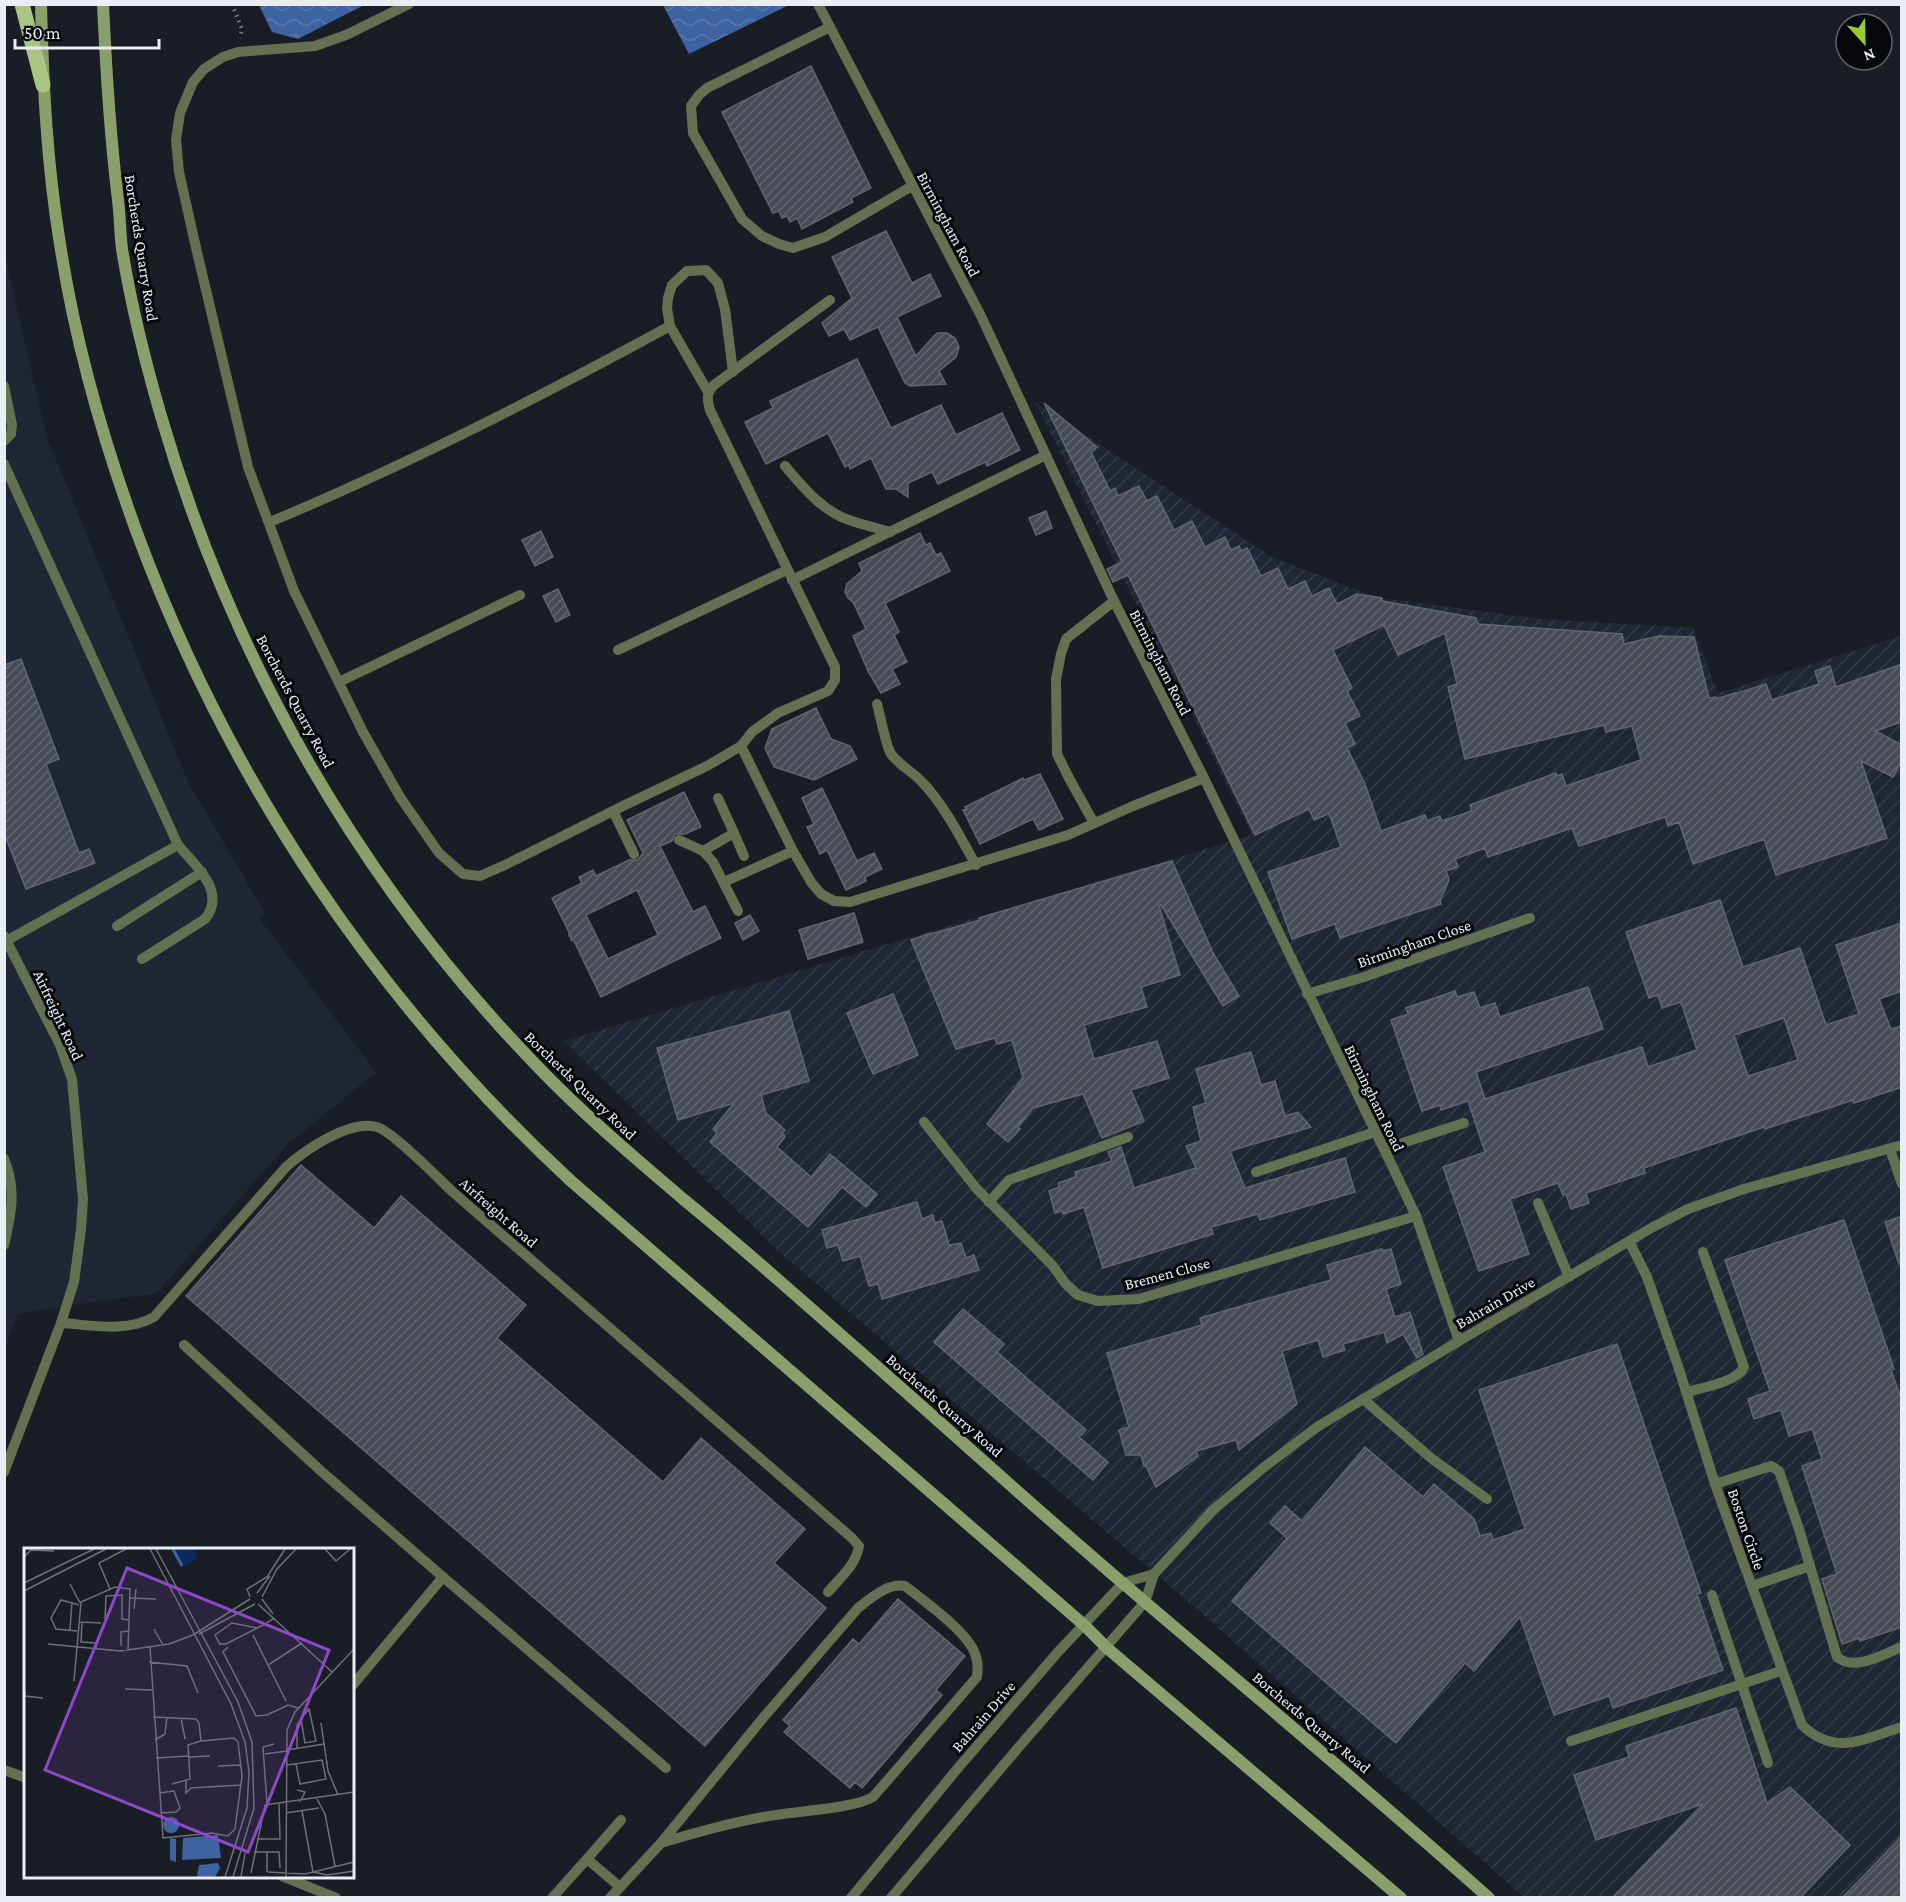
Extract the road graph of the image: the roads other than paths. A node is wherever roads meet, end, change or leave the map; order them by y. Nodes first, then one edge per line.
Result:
1 (22, 4) edge
2 (41, 4) edge
3 (103, 4) edge
4 (409, 4) edge
5 (818, 4) edge
6 (830, 27) junction
7 (43, 85) junction
8 (912, 186) junction
9 (830, 300) dead end
10 (670, 326) junction
11 (733, 372) junction
12 (4, 386) edge
13 (708, 392) junction
14 (4, 441) edge
15 (1046, 455) junction
16 (4, 464) edge
17 (785, 466) dead end
18 (270, 522) junction
19 (891, 531) junction
20 (790, 575) junction
21 (520, 595) dead end
22 (1114, 600) junction
23 (618, 650) dead end
24 (339, 682) junction
25 (877, 704) dead end
26 (741, 746) junction
27 (1204, 778) junction
28 (718, 798) dead end
29 (613, 811) junction
30 (1094, 823) junction
31 (734, 833) junction
32 (680, 840) dead end
33 (178, 845) junction
34 (703, 851) junction
35 (793, 851) junction
36 (634, 854) dead end
37 (744, 856) dead end
38 (976, 865) junction
39 (202, 872) junction
40 (724, 882) junction
41 (738, 911) dead end
42 (1530, 918) dead end
43 (117, 926) dead end
44 (5, 939) edge
45 (8, 954) edge
46 (142, 959) dead end
47 (1307, 994) junction
48 (924, 1122) dead end
49 (1464, 1123) dead end
50 (1376, 1132) junction
51 (1128, 1137) dead end
52 (1902, 1145) edge
53 (1384, 1149) junction
54 (1890, 1149) junction
55 (4, 1159) edge
56 (1256, 1172) dead end
57 (1902, 1184) edge
58 (989, 1202) junction
59 (1538, 1203) dead end
60 (1416, 1216) junction
61 (1629, 1241) junction
62 (4, 1245) edge
63 (1702, 1252) dead end
64 (1569, 1277) junction
65 (61, 1323) junction
66 (1459, 1341) junction
67 (184, 1345) dead end
68 (1687, 1392) junction
69 (1363, 1399) junction
70 (4, 1472) edge
71 (1716, 1484) junction
72 (1487, 1499) dead end
73 (1810, 1566) junction
74 (1154, 1574) junction
75 (443, 1577) junction
76 (1123, 1583) junction
77 (1752, 1586) junction
78 (828, 1592) dead end
79 (1712, 1595) dead end
80 (1145, 1602) junction
81 (1083, 1624) junction
82 (1902, 1647) edge
83 (1107, 1648) junction
84 (1782, 1671) junction
85 (354, 1684) edge
86 (1742, 1684) junction
87 (1902, 1727) edge
88 (1571, 1741) dead end
89 (1768, 1762) dead end
90 (666, 1768) dead end
91 (4, 1770) edge
92 (24, 1777) edge
93 (621, 1820) dead end
94 (661, 1843) junction
95 (587, 1859) junction
96 (287, 1878) edge
97 (620, 1887) junction
98 (336, 1898) edge
99 (552, 1898) edge
100 (610, 1898) edge
101 (851, 1898) edge
102 (891, 1898) edge
103 (1401, 1898) edge
104 (1489, 1898) edge

1 - 7 main road
2 - 7 main road
3 - 76 main road, Borcherds Quarry Road
4 - 18 lane
5 - 6 lane, Birmingham Road
6 - 8 lane, Birmingham Road
6 - 8 lane
7 - 81 main road
8 - 15 lane, Birmingham Road
9 - 11 lane
10 - 11 lane
10 - 13 lane
10 - 18 lane
11 - 13 lane
12 - 14 lane
13 - 20 lane
15 - 19 lane
15 - 22 lane, Birmingham Road
16 - 33 lane
17 - 19 lane
18 - 24 lane
19 - 20 lane
20 - 23 lane
20 - 26 lane
21 - 24 lane
22 - 27 lane, Birmingham Road
22 - 30 lane
24 - 29 lane
25 - 38 lane
26 - 29 lane
26 - 35 lane
27 - 30 lane
27 - 47 lane, Birmingham Road
28 - 31 lane
29 - 36 lane
30 - 38 lane
31 - 34 lane
31 - 37 lane
32 - 34 lane
33 - 39 lane
33 - 44 lane
34 - 40 lane
35 - 38 lane
35 - 40 lane
39 - 43 lane
39 - 46 lane
40 - 41 lane
42 - 47 lane, Birmingham Close
44 - 45 lane, Airfreight Road
45 - 65 lane, Airfreight Road
47 - 50 lane, Birmingham Road
48 - 58 lane, Bremen Close
49 - 53 lane
50 - 53 lane, Birmingham Road
50 - 56 lane
51 - 58 lane
52 - 54 lane, Bahrain Drive
53 - 60 lane, Birmingham Road
54 - 57 lane
54 - 61 lane, Bahrain Drive
55 - 62 lane
58 - 60 lane, Bremen Close
59 - 64 lane
60 - 66 lane, Birmingham Road
61 - 64 lane, Bahrain Drive
61 - 68 lane, Boston Circle
63 - 68 lane
64 - 66 lane, Bahrain Drive
65 - 70 lane, Airfreight Road
65 - 78 lane, Airfreight Road
66 - 69 lane, Bahrain Drive
67 - 75 lane
68 - 71 lane, Boston Circle
69 - 72 lane
69 - 74 lane, Bahrain Drive
71 - 73 lane
71 - 77 lane, Boston Circle
73 - 77 lane
73 - 82 lane
74 - 76 lane, Bahrain Drive
74 - 80 lane, Bahrain Drive
75 - 85 lane
75 - 90 lane
76 - 80 main road, Borcherds Quarry Road
76 - 81 lane, Bahrain Drive
77 - 84 lane, Boston Circle
79 - 86 lane
80 - 83 lane, Bahrain Drive
80 - 104 main road, Borcherds Quarry Road
81 - 83 main road
81 - 101 lane, Bahrain Drive
83 - 102 lane, Bahrain Drive
83 - 103 main road
84 - 86 lane
84 - 87 lane, Boston Circle
86 - 88 lane
86 - 89 lane
91 - 92 lane
93 - 95 lane
94 - 94 lane
94 - 97 lane
95 - 97 lane
95 - 99 lane
96 - 98 lane
97 - 100 lane

